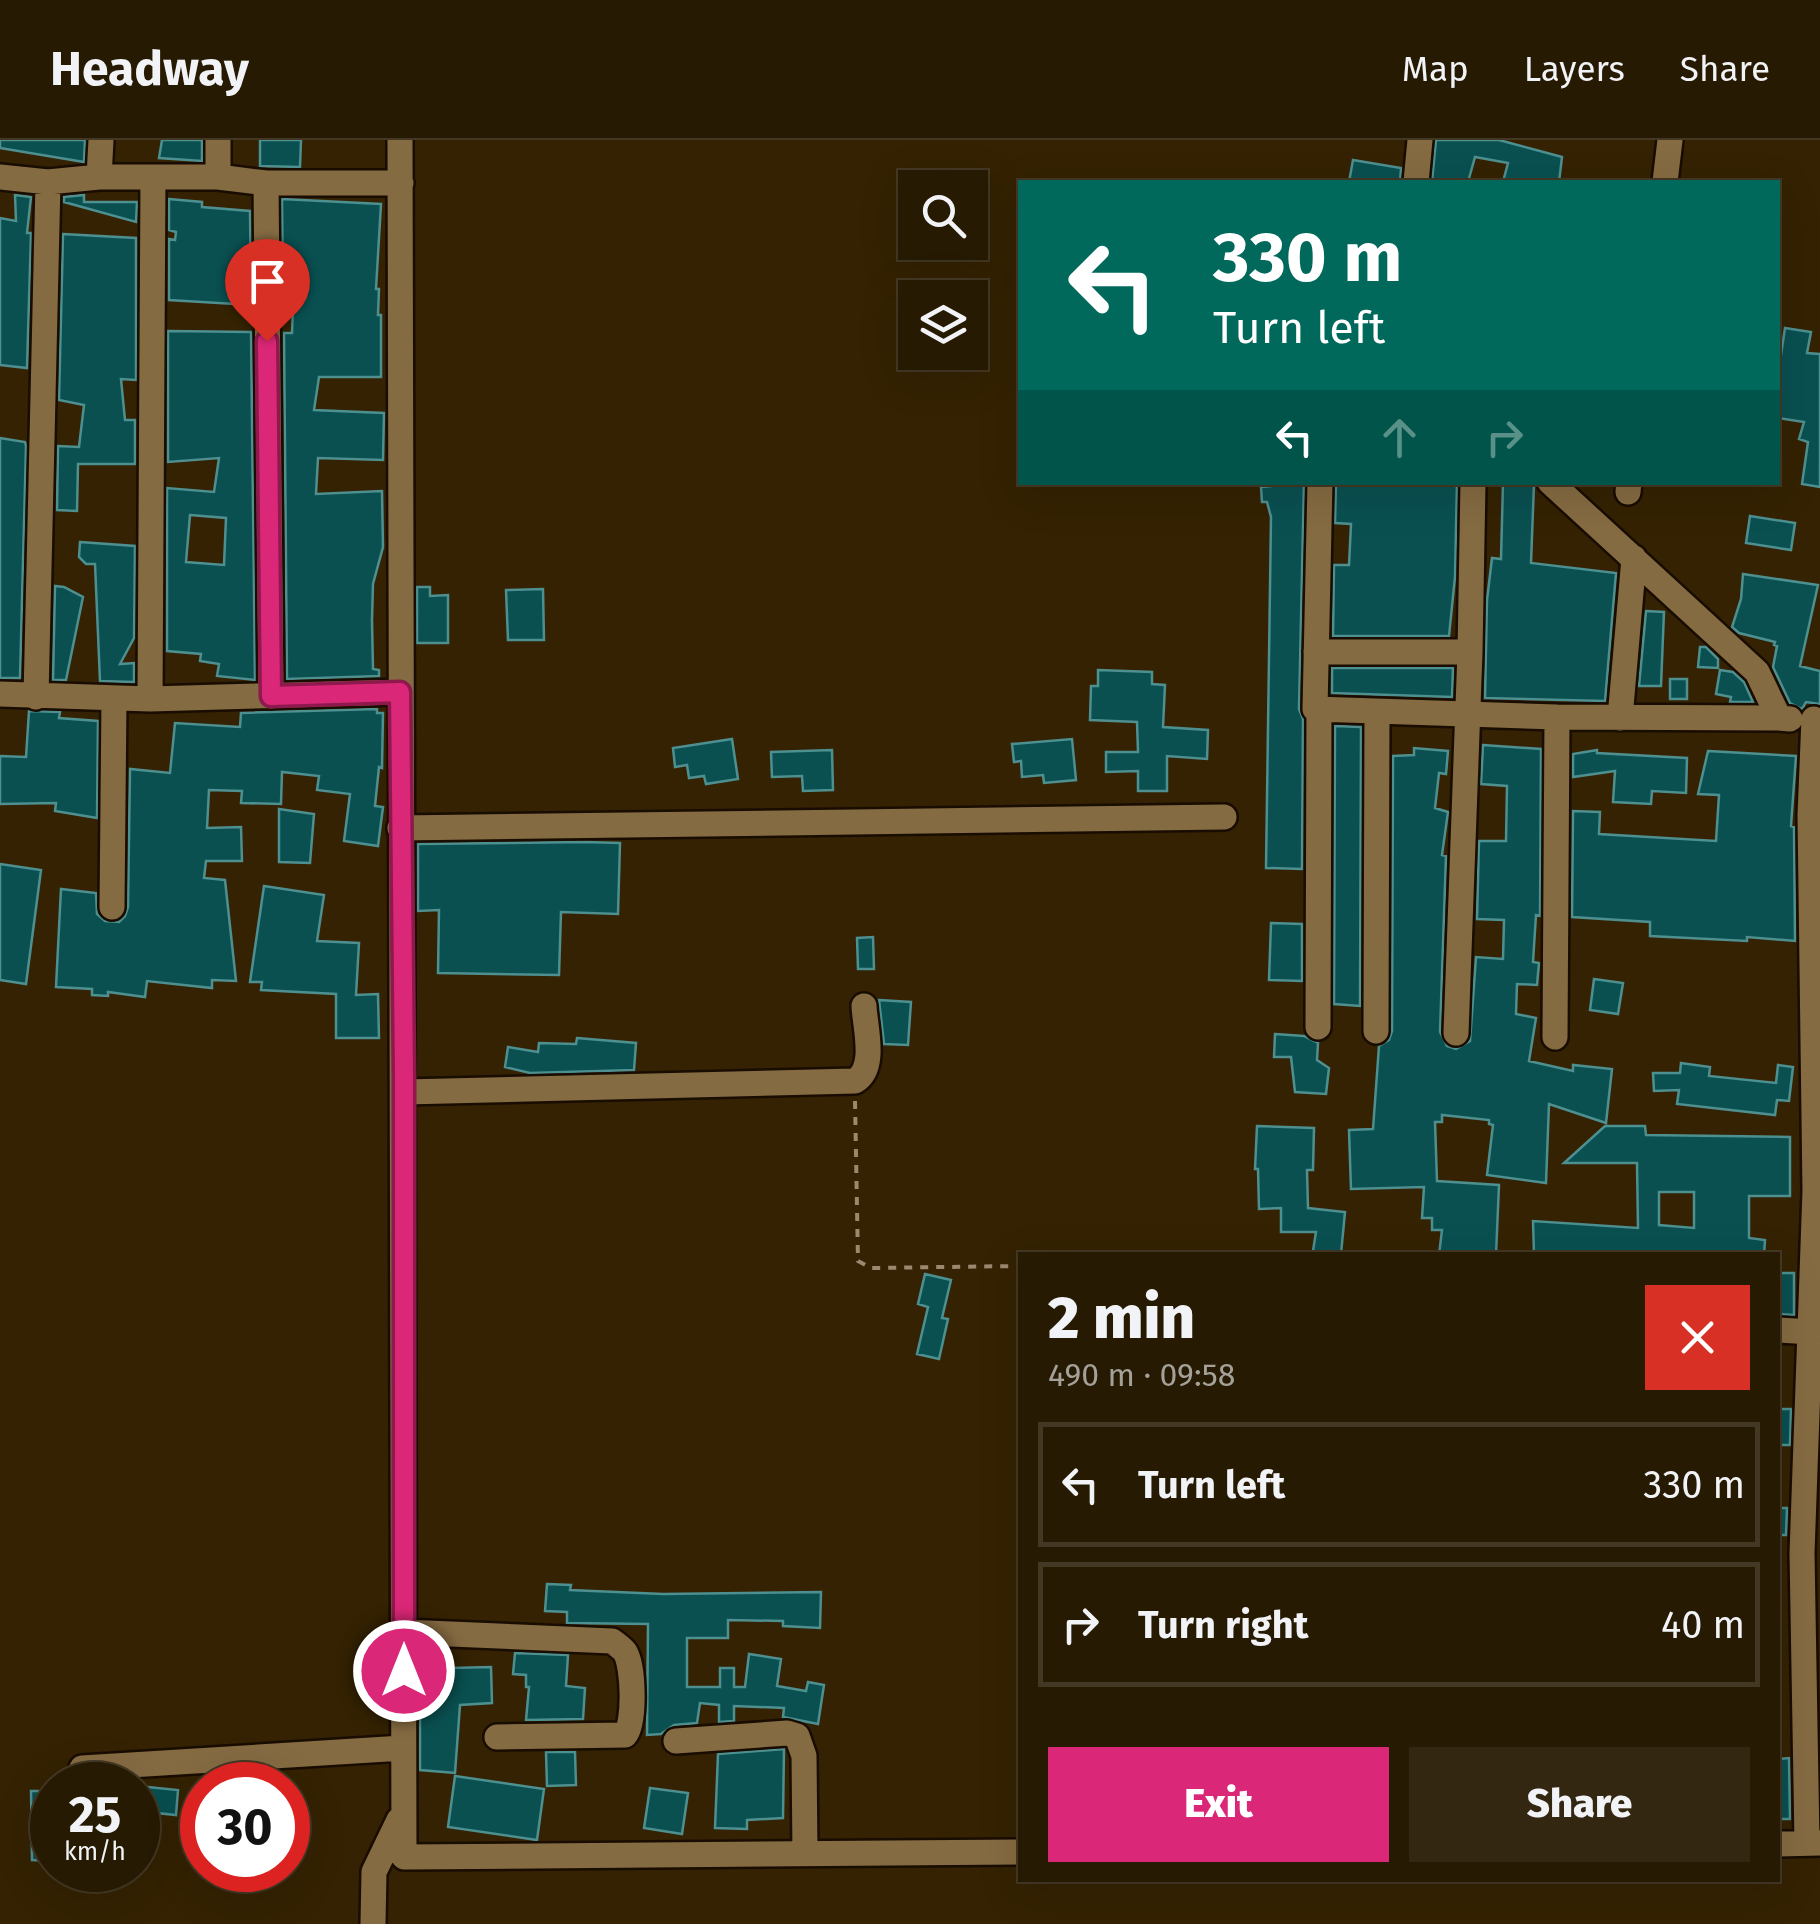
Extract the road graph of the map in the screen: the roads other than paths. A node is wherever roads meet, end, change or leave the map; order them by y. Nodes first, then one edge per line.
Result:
1 (101, 140) edge
2 (218, 140) edge
3 (400, 140) edge
4 (1420, 140) edge
5 (1670, 140) edge
6 (0, 177) edge
7 (99, 177) junction
8 (218, 177) junction
9 (153, 178) junction
10 (1416, 180) edge
11 (1665, 180) edge
12 (48, 182) junction
13 (400, 183) junction
14 (266, 184) junction
15 (1320, 485) edge
16 (1473, 485) edge
17 (1553, 485) edge
18 (1634, 558) junction
19 (1316, 652) junction
20 (1470, 652) junction
21 (400, 692) junction
22 (0, 694) edge
23 (271, 696) junction
24 (36, 697) junction
25 (114, 699) junction
26 (150, 699) junction
27 (1319, 709) junction
28 (1377, 712) junction
29 (1467, 714) junction
30 (1556, 717) junction
31 (1620, 718) junction
32 (1779, 718) junction
33 (1817, 720) edge
34 (1224, 817) dead end
35 (400, 828) junction
36 (112, 908) dead end
37 (864, 1006) dead end
38 (1318, 1026) dead end
39 (1376, 1031) dead end
40 (1456, 1033) dead end
41 (1555, 1037) dead end
42 (404, 1092) junction
43 (1780, 1330) edge
44 (1811, 1332) junction
45 (404, 1632) junction
46 (497, 1736) dead end
47 (676, 1740) dead end
48 (403, 1748) junction
49 (160, 1763) edge
50 (403, 1812) junction
51 (1814, 1843) edge
52 (1780, 1844) edge
53 (1018, 1852) edge
54 (804, 1853) junction
55 (373, 1924) edge

1 - 7 street
2 - 8 street
3 - 13 street
4 - 10 street
5 - 11 street
6 - 12 street
7 - 9 street
7 - 12 street
8 - 9 street
8 - 14 street
9 - 26 street
12 - 24 street
13 - 14 street
13 - 21 street
14 - 23 street
15 - 19 street
16 - 20 street
17 - 18 street
18 - 31 street
18 - 32 street
19 - 20 street
19 - 27 street
20 - 29 street
21 - 23 street
21 - 35 street
22 - 24 street
23 - 26 street
24 - 25 street
25 - 26 street
25 - 36 street
27 - 28 street
27 - 38 street
28 - 29 street
28 - 39 street
29 - 30 street
29 - 40 street
30 - 31 street
30 - 41 street
31 - 32 street
32 - 33 street
33 - 44 street
34 - 35 street
35 - 42 street
37 - 42 street
42 - 45 street
43 - 44 street
44 - 51 street
45 - 46 street
45 - 48 street
47 - 54 street
48 - 49 street
48 - 50 street
50 - 54 street
50 - 55 street
51 - 52 street
53 - 54 street

